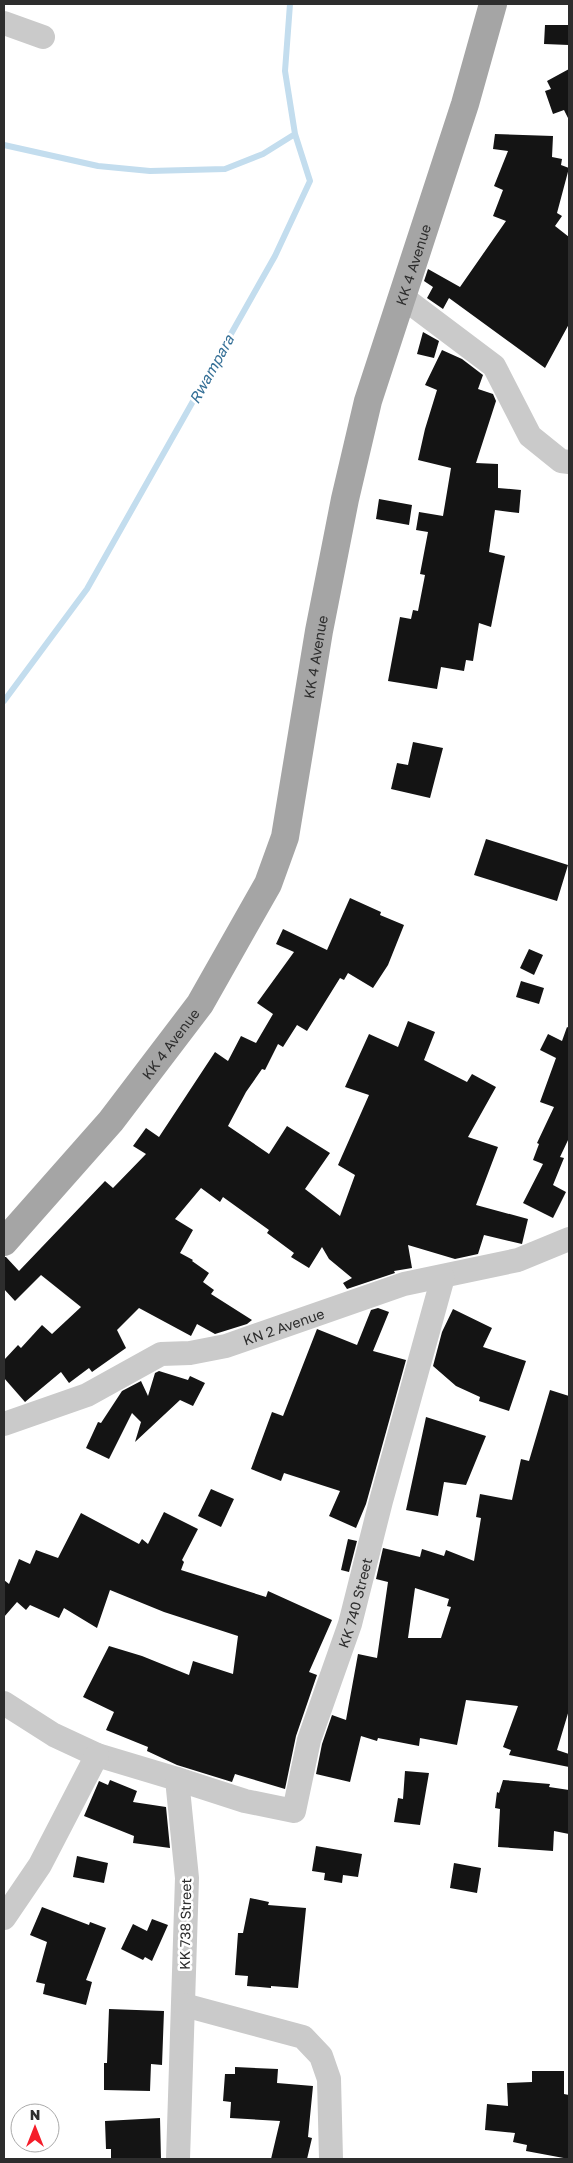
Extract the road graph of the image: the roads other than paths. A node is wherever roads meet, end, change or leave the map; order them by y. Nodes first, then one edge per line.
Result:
1 (494, 4) edge
2 (4, 23) edge
3 (43, 37) dead end
4 (401, 296) junction
5 (569, 462) edge
6 (569, 1239) edge
7 (4, 1242) edge
8 (443, 1278) junction
9 (4, 1424) edge
10 (4, 1703) edge
11 (97, 1755) junction
12 (177, 1779) junction
13 (4, 1918) edge
14 (184, 2005) junction
15 (178, 2159) edge
16 (331, 2159) edge

1 - 4 main road, KK 4 Avenue
2 - 3 street
4 - 5 street
4 - 7 main road, KK 4 Avenue
6 - 8 street, KN 2 Avenue
8 - 9 street, KN 2 Avenue
8 - 12 street, KK 740 Street
10 - 11 street
11 - 12 street
11 - 13 street
12 - 14 street, KK 738 Street
14 - 15 street, KK 738 Street
14 - 16 street

